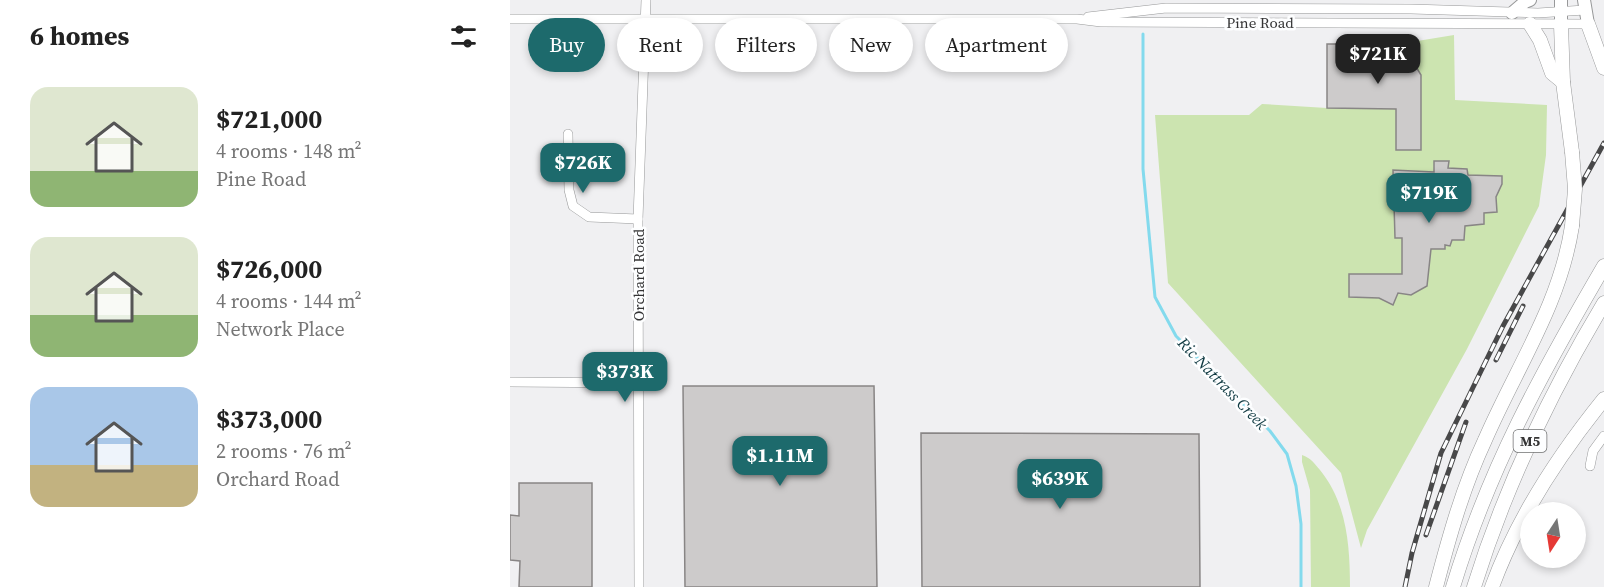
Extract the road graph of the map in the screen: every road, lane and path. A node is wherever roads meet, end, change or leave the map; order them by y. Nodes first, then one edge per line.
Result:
1 (646, 0) edge
2 (1530, 0) edge
3 (1586, 11) edge
4 (1561, 12) edge
5 (1512, 13) junction
6 (646, 18) edge
7 (617, 19) edge
8 (703, 19) edge
9 (1077, 19) junction
10 (510, 20) edge
11 (1530, 24) junction
12 (1604, 68) edge
13 (644, 72) edge
14 (1563, 82) junction
15 (568, 134) dead end
16 (638, 219) junction
17 (1604, 266) edge
18 (1604, 303) edge
19 (510, 382) edge
20 (638, 383) junction
21 (1604, 399) edge
22 (1604, 436) edge
23 (1590, 466) dead end
24 (639, 587) edge
25 (1436, 587) edge
26 (1453, 587) edge
27 (1474, 587) edge
28 (1492, 587) edge

1 - 6 street, Orchard Road
2 - 5 main road
3 - 4 street, Pine Road
3 - 4 street, Pine Road
3 - 12 highway
4 - 5 street, Pine Road
4 - 11 street, Pine Road
4 - 14 highway
5 - 9 street, Pine Road
7 - 10 street, Pine Road
8 - 9 street, Pine Road
9 - 11 street, Pine Road
11 - 14 highway
13 - 16 street, Orchard Road
14 - 25 highway, bridge
15 - 16 street
16 - 20 street, Orchard Road
17 - 26 highway, M5
18 - 27 highway, M5
19 - 20 street
20 - 24 street, Orchard Road
21 - 28 highway
22 - 23 street

